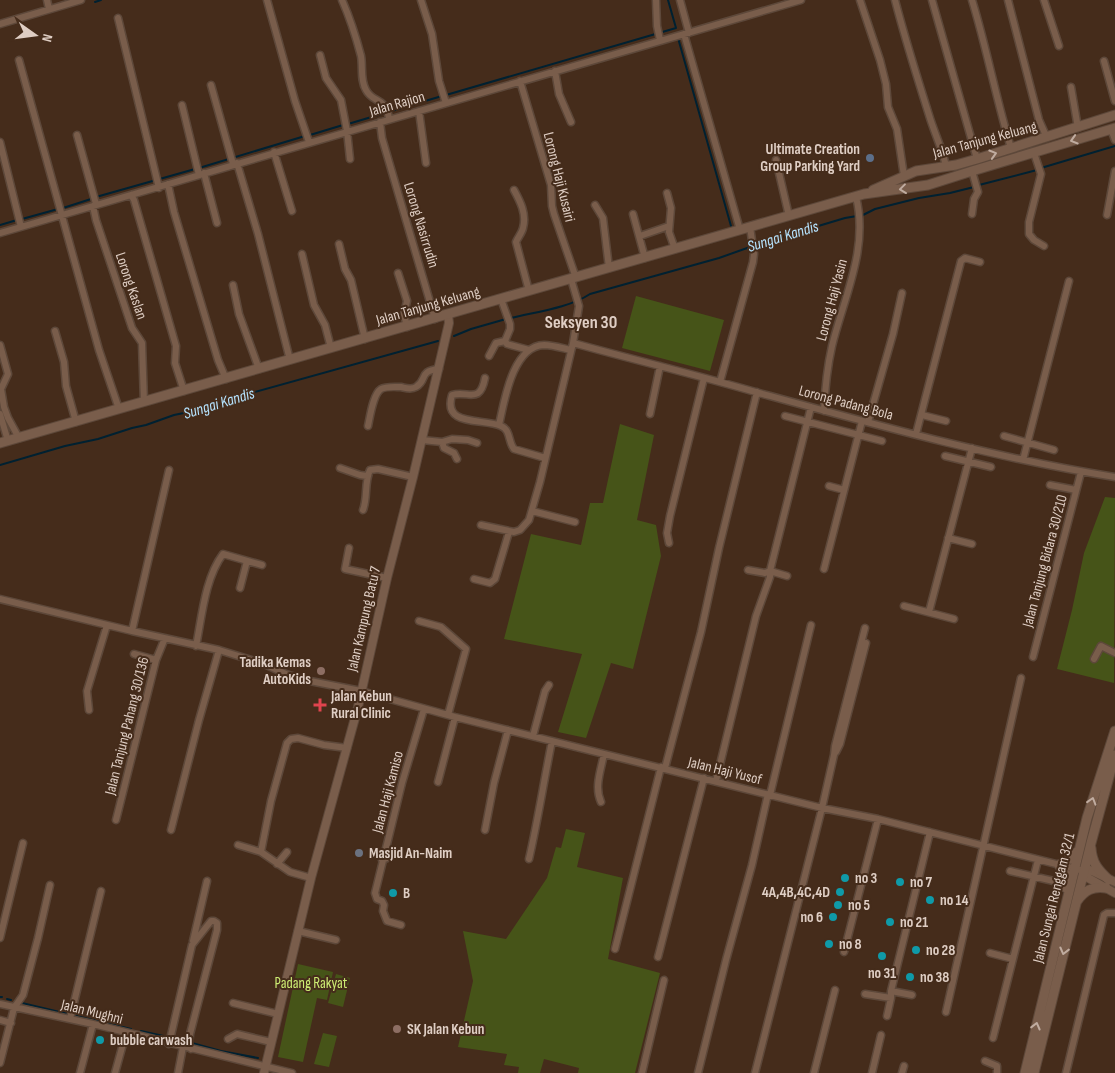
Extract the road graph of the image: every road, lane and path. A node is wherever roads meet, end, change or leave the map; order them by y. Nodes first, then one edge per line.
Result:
1 (47, 0) edge
2 (81, 0) edge
3 (267, 0) edge
4 (342, 0) edge
5 (421, 0) edge
6 (656, 0) edge
7 (680, 0) edge
8 (801, 0) edge
9 (860, 0) edge
10 (895, 0) edge
11 (932, 0) edge
12 (972, 0) edge
13 (1008, 0) edge
14 (1044, 0) edge
15 (49, 9) junction
16 (118, 18) dead end
17 (0, 24) edge
18 (683, 33) junction
19 (660, 39) junction
20 (1059, 46) dead end
21 (320, 55) dead end
22 (19, 60) dead end
23 (1104, 61) dead end
24 (555, 71) junction
25 (520, 83) junction
26 (211, 85) dead end
27 (1071, 87) dead end
28 (445, 101) junction
29 (1115, 101) edge
30 (182, 105) dead end
31 (419, 110) junction
32 (1115, 116) edge
33 (389, 118) junction
34 (571, 122) dead end
35 (380, 126) junction
36 (1078, 128) junction
37 (347, 130) junction
38 (1114, 134) edge
39 (77, 135) dead end
40 (307, 138) junction
41 (1047, 138) junction
42 (0, 142) edge
43 (1011, 148) junction
44 (276, 156) junction
45 (1035, 156) junction
46 (350, 159) dead end
47 (977, 159) junction
48 (776, 160) dead end
49 (233, 161) junction
50 (426, 163) dead end
51 (946, 166) junction
52 (1115, 171) edge
53 (202, 174) junction
54 (973, 175) junction
55 (904, 176) junction
56 (950, 178) junction
57 (158, 183) junction
58 (168, 184) junction
59 (514, 190) dead end
60 (667, 193) dead end
61 (860, 195) junction
62 (132, 198) junction
63 (95, 203) junction
64 (595, 205) dead end
65 (292, 211) dead end
66 (633, 214) dead end
67 (972, 214) dead end
68 (62, 215) junction
69 (1107, 215) dead end
70 (789, 216) junction
71 (217, 223) dead end
72 (21, 225) junction
73 (669, 226) junction
74 (750, 227) junction
75 (740, 230) junction
76 (0, 233) edge
77 (640, 236) junction
78 (339, 244) dead end
79 (1044, 246) dead end
80 (675, 249) junction
81 (302, 254) dead end
82 (645, 258) junction
83 (980, 262) dead end
84 (609, 268) junction
85 (398, 273) dead end
86 (574, 278) junction
87 (1069, 280) dead end
88 (233, 285) dead end
89 (529, 291) junction
90 (902, 293) dead end
91 (501, 300) junction
92 (448, 315) junction
93 (435, 319) junction
94 (407, 327) junction
95 (55, 331) dead end
96 (365, 339) junction
97 (505, 341) junction
98 (573, 343) junction
99 (0, 345) edge
100 (330, 345) junction
101 (529, 350) junction
102 (571, 350) junction
103 (489, 356) dead end
104 (290, 360) junction
105 (660, 366) junction
106 (259, 369) junction
107 (439, 369) junction
108 (486, 378) dead end
109 (704, 378) junction
110 (226, 379) junction
111 (720, 382) junction
112 (183, 387) junction
113 (757, 392) junction
114 (144, 397) junction
115 (117, 404) junction
116 (811, 407) junction
117 (824, 411) junction
118 (0, 414) edge
119 (650, 414) dead end
120 (922, 415) junction
121 (785, 416) dead end
122 (865, 421) junction
123 (946, 421) dead end
124 (76, 422) junction
125 (807, 422) junction
126 (368, 426) dead end
127 (499, 426) junction
128 (916, 434) junction
129 (858, 435) junction
130 (1004, 436) dead end
131 (5, 438) edge
132 (18, 438) junction
133 (422, 440) junction
134 (882, 441) dead end
135 (442, 442) junction
136 (477, 443) dead end
137 (1028, 443) junction
138 (972, 448) junction
139 (1054, 450) dead end
140 (945, 456) dead end
141 (545, 458) junction
142 (457, 459) dead end
143 (1024, 460) junction
144 (968, 462) junction
145 (990, 467) dead end
146 (340, 468) dead end
147 (169, 470) dead end
148 (1081, 472) junction
149 (368, 476) junction
150 (413, 477) junction
151 (1115, 477) edge
152 (829, 486) dead end
153 (1050, 486) dead end
154 (844, 490) junction
155 (1076, 490) junction
156 (363, 510) dead end
157 (532, 510) junction
158 (576, 522) dead end
159 (481, 525) dead end
160 (509, 532) junction
161 (948, 538) junction
162 (669, 543) dead end
163 (972, 544) dead end
164 (348, 548) dead end
165 (247, 561) junction
166 (262, 565) dead end
167 (824, 569) dead end
168 (748, 570) dead end
169 (770, 571) junction
170 (786, 576) dead end
171 (387, 578) junction
172 (474, 579) dead end
173 (240, 588) dead end
174 (0, 599) edge
175 (904, 606) dead end
176 (929, 612) junction
177 (954, 619) dead end
178 (419, 621) dead end
179 (107, 625) junction
180 (811, 625) dead end
181 (864, 628) dead end
182 (132, 631) junction
183 (165, 638) junction
184 (866, 643) dead end
185 (196, 646) junction
186 (219, 650) junction
187 (1115, 653) edge
188 (134, 654) dead end
189 (1033, 657) dead end
190 (1094, 659) dead end
191 (156, 660) junction
192 (1021, 678) dead end
193 (549, 685) dead end
194 (361, 691) junction
195 (424, 709) junction
196 (89, 710) dead end
197 (448, 715) junction
198 (455, 717) junction
199 (508, 730) junction
200 (1115, 731) edge
201 (533, 736) junction
202 (552, 741) junction
203 (347, 748) junction
204 (604, 754) junction
205 (834, 755) junction
206 (1115, 755) edge
207 (663, 768) junction
208 (704, 778) junction
209 (716, 781) junction
210 (438, 782) dead end
211 (769, 795) junction
212 (602, 802) dead end
213 (822, 808) junction
214 (878, 819) junction
215 (116, 820) dead end
216 (171, 830) dead end
217 (485, 830) dead end
218 (930, 832) junction
219 (23, 843) dead end
220 (1091, 843) junction
221 (238, 845) dead end
222 (983, 846) junction
223 (1080, 848) junction
224 (261, 852) junction
225 (287, 852) dead end
226 (394, 855) dead end
227 (529, 858) dead end
228 (382, 860) junction
229 (1038, 860) junction
230 (277, 864) junction
231 (1059, 865) junction
232 (1079, 870) junction
233 (1010, 871) dead end
234 (1034, 876) junction
235 (312, 878) junction
236 (207, 881) dead end
237 (1058, 882) dead end
238 (1110, 883) edge
239 (50, 884) dead end
240 (101, 891) dead end
241 (1115, 892) edge
242 (1076, 903) junction
243 (1115, 914) edge
244 (401, 925) dead end
245 (298, 931) junction
246 (0, 938) edge
247 (336, 940) dead end
248 (192, 945) junction
249 (615, 949) dead end
250 (844, 952) dead end
251 (990, 954) dead end
252 (1054, 954) junction
253 (658, 957) dead end
254 (1013, 959) junction
255 (664, 980) dead end
256 (835, 990) dead end
257 (891, 991) junction
258 (865, 994) dead end
259 (912, 995) dead end
260 (891, 998) junction
261 (234, 1002) dead end
262 (0, 1004) edge
263 (14, 1008) junction
264 (946, 1012) dead end
265 (278, 1014) junction
266 (887, 1016) dead end
267 (70, 1019) junction
268 (0, 1020) edge
269 (10, 1023) junction
270 (93, 1024) junction
271 (126, 1033) junction
272 (881, 1034) dead end
273 (993, 1038) dead end
274 (228, 1039) dead end
275 (169, 1042) junction
276 (271, 1042) junction
277 (188, 1045) junction
278 (985, 1061) dead end
279 (0, 1063) edge
280 (264, 1070) edge
281 (80, 1073) edge
282 (115, 1073) edge
283 (178, 1073) edge
284 (292, 1073) edge
285 (642, 1073) edge
286 (698, 1073) edge
287 (755, 1073) edge
288 (814, 1073) edge
289 (872, 1073) edge
290 (997, 1073) edge
291 (1024, 1073) edge
292 (1034, 1073) edge
293 (1066, 1073) edge

1 - 15 street
2 - 15 street
3 - 40 street
4 - 33 street
5 - 28 street
6 - 19 street
7 - 18 street
8 - 18 street, Jalan Rajion
9 - 55 street
10 - 51 street
11 - 47 street
12 - 43 street
13 - 41 street
14 - 20 street
15 - 17 street
16 - 57 street
18 - 19 street, Jalan Rajion
18 - 75 street
19 - 24 street, Jalan Rajion
21 - 37 street
22 - 68 street
23 - 29 street
24 - 25 street, Jalan Rajion
24 - 34 street
25 - 28 street, Jalan Rajion
25 - 86 street, Lorong Haji Kusairi
26 - 49 street
27 - 36 street
28 - 31 street, Jalan Rajion
30 - 53 street
31 - 33 street, Jalan Rajion
31 - 50 street
32 - 36 main road, Jalan Tanjung Keluang
33 - 35 street, Jalan Rajion
35 - 37 street, Jalan Rajion
35 - 93 street, Lorong Nasirrudin
36 - 41 main road, Jalan Tanjung Keluang
37 - 40 street, Jalan Rajion
37 - 46 street
38 -> 45 main road, Jalan Tanjung Keluang
39 - 63 street, Lorong Kaslan
40 - 44 street, Jalan Rajion
41 - 43 main road, Jalan Tanjung Keluang
42 - 72 street
47 -> 43 main road, Jalan Tanjung Keluang
44 - 49 street, Jalan Rajion
44 - 65 street
45 - 54 main road, Jalan Tanjung Keluang
45 - 79 street
47 - 51 main road, Jalan Tanjung Keluang
48 - 70 street
49 - 53 street, Jalan Rajion
49 - 104 street
51 - 55 main road, Jalan Tanjung Keluang
51 - 56 main road
52 - 69 street
53 - 58 street, Jalan Rajion
53 - 71 street
54 - 56 main road, Jalan Tanjung Keluang
54 - 67 street
55 - 61 main road, Jalan Tanjung Keluang
56 -> 61 main road, Jalan Tanjung Keluang
57 - 58 street, Jalan Rajion
57 - 62 street, Jalan Rajion
58 - 110 street
59 - 89 street
60 - 73 street
61 - 70 main road, Jalan Tanjung Keluang
61 - 117 street, Lorong Haji Yasin
62 - 63 street, Jalan Rajion
62 - 112 street
63 - 68 street, Jalan Rajion
63 - 114 street, Lorong Kaslan
64 - 84 street
66 - 77 street
68 - 72 street, Jalan Rajion
68 - 115 street
70 - 74 main road, Jalan Tanjung Keluang
72 - 76 street, Jalan Rajion
73 - 77 street
73 - 80 street
74 - 75 main road, Jalan Tanjung Keluang
74 - 111 street
75 - 80 main road, Jalan Tanjung Keluang
77 - 82 street
78 - 96 street
80 - 82 main road, Jalan Tanjung Keluang
81 - 100 street
82 - 84 main road, Jalan Tanjung Keluang
83 - 120 street
84 - 86 main road, Jalan Tanjung Keluang
85 - 94 street
86 - 89 main road, Jalan Tanjung Keluang
86 - 98 street, Lorong Haji Kusairi
87 - 137 street
88 - 106 street
89 - 91 main road, Jalan Tanjung Keluang
90 - 122 street
91 - 92 main road, Jalan Tanjung Keluang
91 - 97 street
92 - 93 main road, Jalan Tanjung Keluang
92 - 107 street, Jalan Kampung Batu 7
93 - 94 main road, Jalan Tanjung Keluang
94 - 96 main road, Jalan Tanjung Keluang
95 - 124 street
96 - 100 main road, Jalan Tanjung Keluang
97 - 101 street
97 - 103 street
98 - 102 street
98 - 105 street, Lorong Padang Bola
99 - 132 street
100 - 104 main road, Jalan Tanjung Keluang
101 - 102 street
101 - 127 street
102 - 141 street
104 - 106 main road, Jalan Tanjung Keluang
105 - 109 street, Lorong Padang Bola
105 - 119 street
106 - 110 main road, Jalan Tanjung Keluang
107 - 126 street
107 - 133 street, Jalan Kampung Batu 7
108 - 127 street
109 - 111 street, Lorong Padang Bola
109 - 162 street
110 - 112 main road, Jalan Tanjung Keluang
111 - 113 street, Lorong Padang Bola
112 - 114 main road, Jalan Tanjung Keluang
113 - 116 street, Lorong Padang Bola
113 - 207 street
114 - 115 main road, Jalan Tanjung Keluang
115 - 124 main road, Jalan Tanjung Keluang
116 - 117 street, Lorong Padang Bola
116 - 125 street
117 - 122 street, Lorong Padang Bola
118 - 131 street
120 - 123 street
120 - 128 street
121 - 125 street
122 - 128 street, Lorong Padang Bola
122 - 129 street
124 - 132 main road, Jalan Tanjung Keluang
125 - 129 street
125 - 169 street
127 - 141 street
128 - 138 street, Lorong Padang Bola
129 - 134 street
129 - 154 street
130 - 137 street
131 - 132 main road, Jalan Tanjung Keluang
133 - 135 street
133 - 150 street, Jalan Kampung Batu 7
135 - 136 street
135 - 142 street
137 - 139 street
137 - 143 street
138 - 143 street, Lorong Padang Bola
138 - 144 street
140 - 144 street
141 - 157 street
143 - 148 street, Lorong Padang Bola
144 - 145 street
144 - 161 street
146 - 149 street
147 - 182 street
148 - 151 street, Lorong Padang Bola
148 - 155 street, Jalan Tanjung Bidara 30/210
149 - 150 street
149 - 156 street
150 - 171 street, Jalan Kampung Batu 7
152 - 154 street
153 - 155 street
154 - 167 street
155 - 189 street, Jalan Tanjung Bidara 30/210
157 - 158 street
157 - 160 street
159 - 160 street
160 - 172 street
161 - 163 street
161 - 176 street
164 - 171 street
165 - 166 street
165 - 173 street
165 - 185 street
168 - 169 street
169 - 170 street
169 - 209 street
171 - 194 street, Jalan Kampung Batu 7
174 - 179 street, Jalan Haji Yusof
175 - 176 street
176 - 177 street
178 - 197 street
179 - 182 street, Jalan Haji Yusof
179 - 196 street
180 - 211 street
181 - 205 street
182 - 183 street, Jalan Haji Yusof
183 - 185 street, Jalan Haji Yusof
183 - 191 street, Jalan Tanjung Pahang 30/136
184 - 205 street
185 - 186 street, Jalan Haji Yusof
186 - 194 street, Jalan Haji Yusof
186 - 216 street
187 - 190 street
188 - 191 street
191 - 215 street, Jalan Tanjung Pahang 30/136
192 - 222 street
193 - 201 street
194 - 195 street, Jalan Haji Yusof
194 - 203 street, Jalan Kampung Batu 7
195 - 197 street, Jalan Haji Yusof
195 - 228 street, Jalan Haji Kamiso
197 - 198 street, Jalan Haji Yusof
198 - 199 street, Jalan Haji Yusof
198 - 210 street
199 - 201 street, Jalan Haji Yusof
199 - 217 street
223 -> 200 main road, Jalan Sungai Renggam 32/1
201 - 202 street, Jalan Haji Yusof
202 - 204 street, Jalan Haji Yusof
202 - 227 street
203 - 224 street
203 - 235 street, Jalan Kampung Batu 7
204 - 207 street, Jalan Haji Yusof
204 - 212 street
205 - 213 street
206 - 220 main road, Jalan Sungai Renggam 32/1
207 - 208 street, Jalan Haji Yusof
207 - 249 street
208 - 209 street, Jalan Haji Yusof
208 - 253 street
209 - 211 street, Jalan Haji Yusof
211 - 213 street, Jalan Haji Yusof
211 - 286 street
213 - 214 street, Jalan Haji Yusof
213 - 287 street
214 - 218 street, Jalan Haji Yusof
214 - 250 street
218 - 222 street, Jalan Haji Yusof
218 - 257 street
219 - 246 street
220 - 232 main road, Jalan Sungai Renggam 32/1
220 - 238 main road
221 - 224 street
222 - 229 street, Jalan Haji Yusof
222 - 264 street
223 - 231 main road
223 - 232 main road, Jalan Sungai Renggam 32/1
224 - 230 street
225 - 230 street
226 - 228 street
228 - 244 street, Jalan Haji Kamiso
229 - 231 street, Jalan Haji Yusof
229 - 234 street
230 - 235 street
231 - 232 street, Jalan Haji Yusof
231 - 252 main road
232 - 238 street, Jalan Sungai Renggam 32/1
232 - 242 main road, Jalan Sungai Renggam 32/1
232 - 252 main road, Jalan Sungai Renggam 32/1
233 - 234 street
234 - 237 street
234 - 254 street
235 - 245 street, Jalan Kampung Batu 7
236 - 248 street
238 - 241 street, Jalan Sungai Renggam 32/1
238 - 242 main road
239 - 263 street
240 - 267 street
242 -> 292 main road, Jalan Sungai Renggam 32/1
243 - 293 street
245 - 247 street
245 - 265 street, Jalan Kampung Batu 7
248 - 275 street
248 - 277 street
251 - 254 street
291 -> 252 main road, Jalan Sungai Renggam 32/1
254 - 273 street
255 - 285 street
256 - 288 street
257 - 259 street
257 - 260 street
258 - 260 street
260 - 266 street
261 - 265 street
262 - 263 street, Jalan Mughni
263 - 267 street, Jalan Mughni
263 - 269 street
265 - 276 street, Jalan Kampung Batu 7
267 - 270 street, Jalan Mughni
268 - 269 street
269 - 279 street
270 - 271 street, Jalan Mughni
270 - 281 street
271 - 275 street, Jalan Mughni
271 - 282 street, Jalan Mughni
272 - 289 street
274 - 276 street
275 - 277 street, Jalan Mughni
276 - 280 street, Jalan Kampung Batu 7
277 - 280 street, Jalan Mughni
277 - 283 street
278 - 290 street
280 - 284 street, Jalan Mughni

